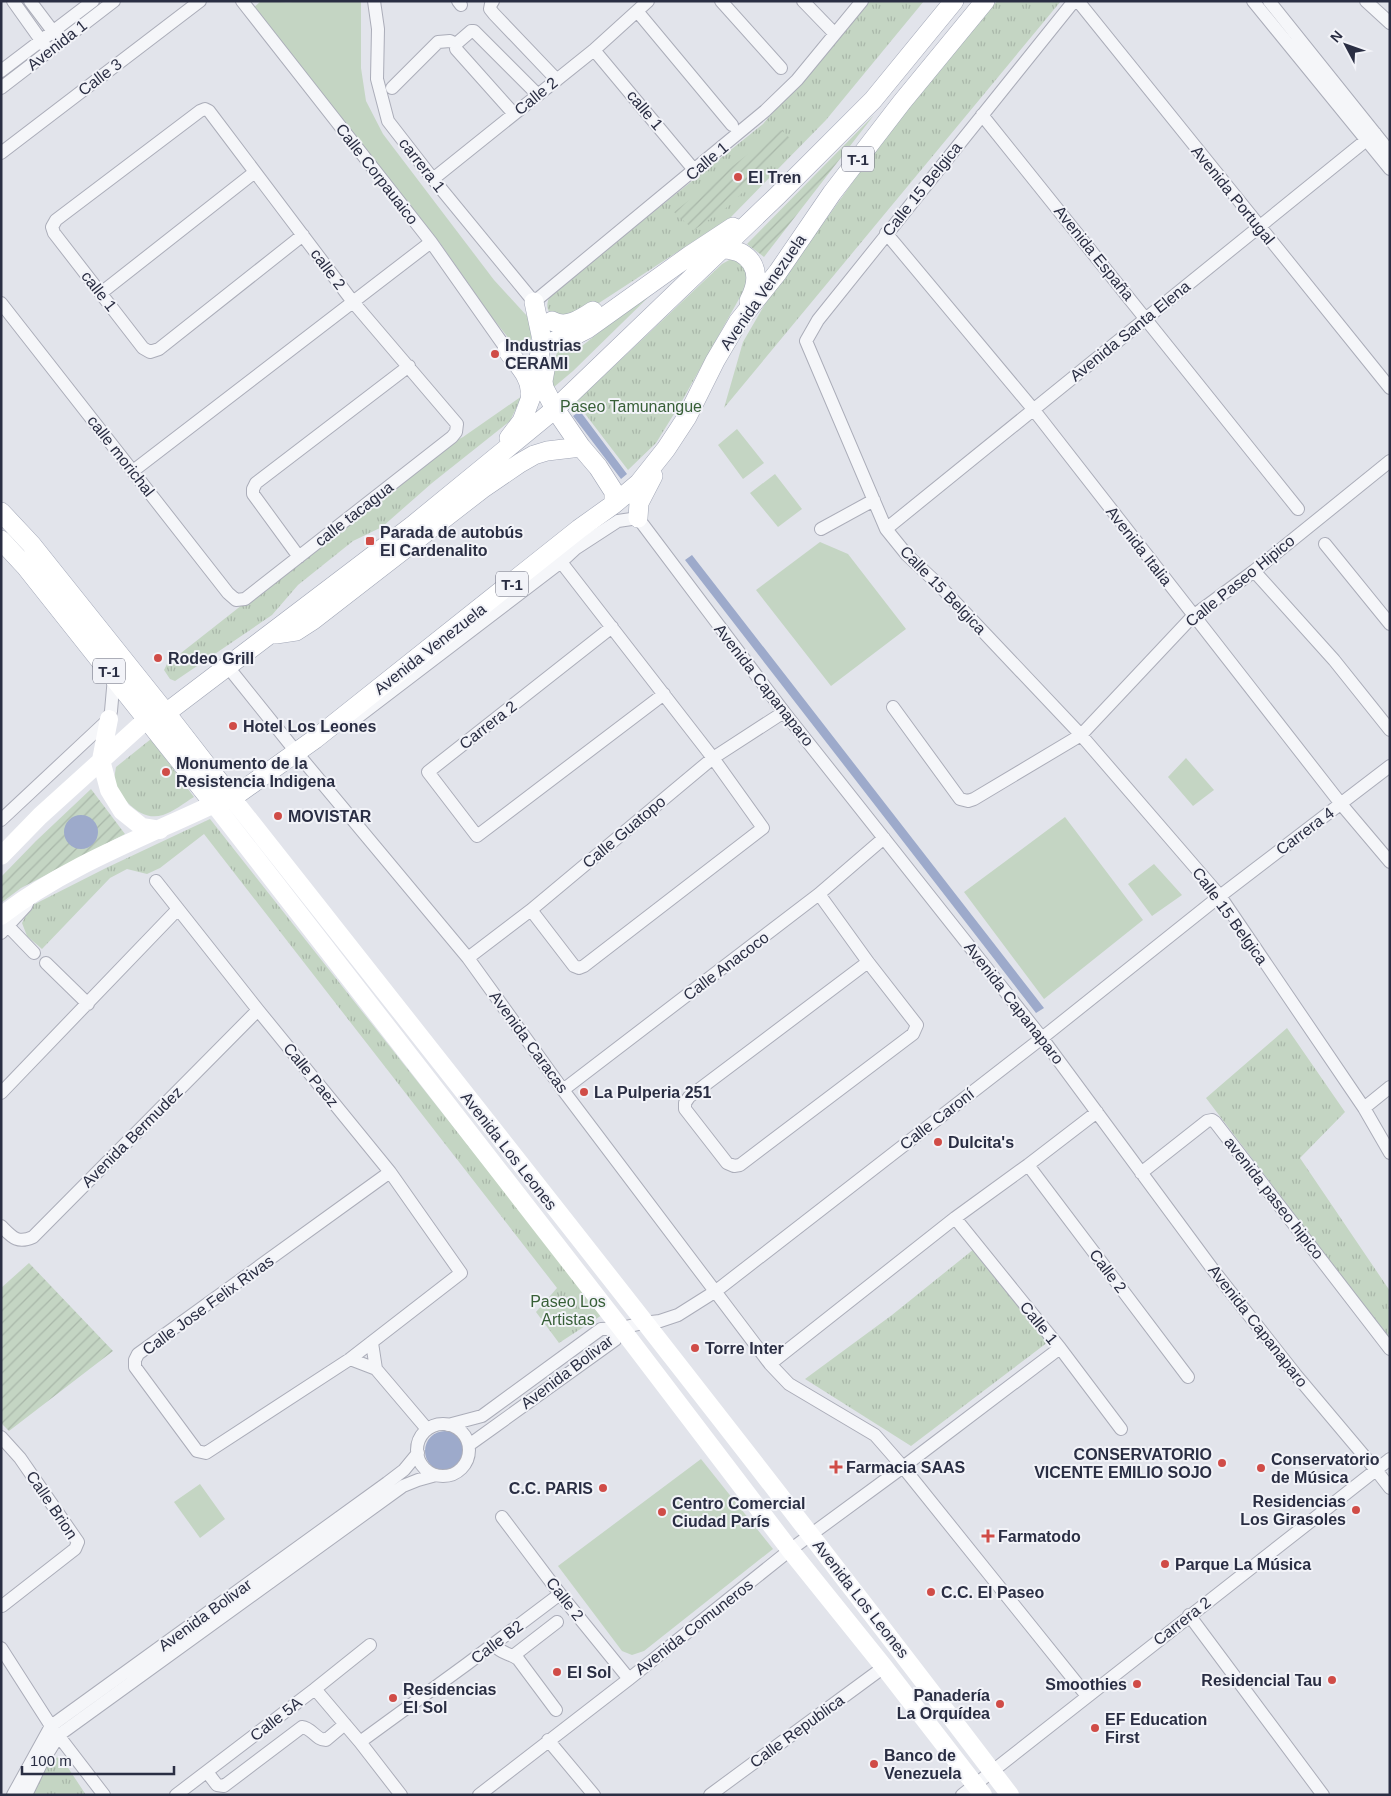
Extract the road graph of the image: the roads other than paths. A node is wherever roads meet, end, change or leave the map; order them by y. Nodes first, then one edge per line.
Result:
1 (13, 1) edge
2 (30, 1) edge
3 (93, 1) edge
4 (114, 1) edge
5 (200, 1) edge
6 (243, 1) edge
7 (374, 1) edge
8 (493, 1) edge
9 (648, 1) edge
10 (721, 1) edge
11 (803, 1) edge
12 (862, 1) edge
13 (954, 1) edge
14 (985, 1) edge
15 (1074, 1) edge
16 (1078, 1) edge
17 (1253, 1) edge
18 (1269, 1) edge
19 (1366, 1) edge
20 (637, 11) junction
21 (1390, 23) edge
22 (835, 34) junction
23 (57, 36) junction
24 (41, 40) junction
25 (456, 44) junction
26 (594, 50) junction
27 (49, 51) junction
28 (781, 68) dead end
29 (1, 71) edge
30 (556, 80) junction
31 (1, 88) edge
32 (392, 88) dead end
33 (538, 95) junction
34 (205, 109) joint
35 (514, 114) junction
36 (982, 115) junction
37 (732, 126) dead end
38 (1370, 136) junction
39 (1, 152) edge
40 (1390, 152) edge
41 (1390, 169) edge
42 (695, 171) junction
43 (255, 172) junction
44 (433, 180) junction
45 (1258, 226) junction
46 (886, 233) junction
47 (303, 235) junction
48 (431, 242) junction
49 (706, 250) junction
50 (101, 293) junction
51 (353, 302) junction
52 (534, 302) junction
53 (1, 303) edge
54 (1146, 318) junction
55 (552, 321) junction
56 (738, 322) junction
57 (554, 341) junction
58 (507, 350) joint
59 (409, 366) junction
60 (1390, 388) edge
61 (529, 402) junction
62 (555, 409) junction
63 (1033, 409) junction
64 (457, 424) joint
65 (581, 447) junction
66 (666, 449) junction
67 (1390, 461) edge
68 (132, 471) junction
69 (874, 500) junction
70 (614, 504) junction
71 (1298, 509) dead end
72 (1, 512) edge
73 (638, 518) junction
74 (412, 526) junction
75 (821, 529) dead end
76 (886, 529) junction
77 (1, 540) edge
78 (1325, 544) dead end
79 (299, 557) junction
80 (560, 562) junction
81 (1254, 572) junction
82 (245, 599) joint
83 (1193, 616) junction
84 (1390, 624) edge
85 (612, 627) junction
86 (272, 634) junction
87 (228, 667) junction
88 (114, 678) junction
89 (664, 694) junction
90 (893, 707) dead end
91 (166, 712) junction
92 (784, 712) junction
93 (109, 719) junction
94 (146, 720) junction
95 (1390, 730) edge
96 (1081, 735) junction
97 (315, 739) junction
98 (297, 753) junction
99 (713, 758) junction
100 (101, 760) junction
101 (1390, 766) edge
102 (232, 798) junction
103 (214, 804) junction
104 (1341, 804) junction
105 (40, 816) junction
106 (1, 820) edge
107 (160, 830) junction
108 (884, 838) junction
109 (1, 842) edge
110 (1, 856) edge
111 (1390, 862) edge
112 (156, 881) dead end
113 (819, 894) junction
114 (1220, 896) junction
115 (178, 908) junction
116 (531, 910) junction
117 (3, 925) edge
118 (34, 953) dead end
119 (468, 958) junction
120 (868, 962) junction
121 (46, 963) dead end
122 (88, 1004) junction
123 (258, 1010) junction
124 (1042, 1038) junction
125 (1390, 1087) edge
126 (563, 1090) junction
127 (1, 1093) edge
128 (1364, 1108) junction
129 (1097, 1112) junction
130 (1390, 1153) edge
131 (1028, 1165) junction
132 (390, 1172) junction
133 (1141, 1173) junction
134 (955, 1218) junction
135 (1, 1226) edge
136 (462, 1273) joint
137 (716, 1291) junction
138 (644, 1323) junction
139 (621, 1328) junction
140 (372, 1343) junction
141 (1060, 1348) junction
142 (1390, 1348) edge
143 (350, 1359) junction
144 (770, 1364) junction
145 (376, 1369) junction
146 (1188, 1377) dead end
147 (448, 1425) junction
148 (427, 1429) junction
149 (1121, 1429) dead end
150 (1, 1437) edge
151 (469, 1446) junction
152 (418, 1453) junction
153 (1390, 1459) edge
154 (903, 1467) junction
155 (1376, 1470) junction
156 (436, 1475) junction
157 (1390, 1488) edge
158 (502, 1518) dead end
159 (812, 1536) junction
160 (790, 1550) junction
161 (560, 1594) junction
162 (2, 1606) edge
163 (1189, 1615) junction
164 (557, 1622) dead end
165 (494, 1644) junction
166 (370, 1645) dead end
167 (1, 1648) edge
168 (513, 1656) junction
169 (884, 1666) junction
170 (628, 1679) junction
171 (315, 1689) junction
172 (1087, 1696) junction
173 (556, 1710) dead end
174 (345, 1724) junction
175 (55, 1730) junction
176 (548, 1740) junction
177 (360, 1742) junction
178 (207, 1772) junction
179 (993, 1772) junction
180 (973, 1791) edge
181 (712, 1794) edge
182 (13, 1795) edge
183 (26, 1795) edge
184 (104, 1795) edge
185 (176, 1795) edge
186 (400, 1795) edge
187 (478, 1795) edge
188 (594, 1795) edge
189 (1010, 1795) edge
190 (1323, 1795) edge

1 - 24 street
2 - 23 street
3 - 23 street, Avenida 1
4 - 23 street, Avenida 1
5 - 39 street, Calle 3
6 - 48 street, Calle Corpauaico
7 - 44 street, carrera 1
8 - 30 street
9 - 20 street, Calle 2
10 - 28 street
11 - 22 street
12 - 22 street, Calle 1
13 - 49 main road, T-1
14 - 56 main road, Avenida Venezuela / T-1
15 - 36 street, Calle 15 Belgica
16 - 45 street, Avenida Portugal
17 - 38 street
18 - 38 street
19 - 21 street
20 - 26 street, Calle 2
20 - 37 street
22 - 42 street, Calle 1
23 - 24 street, Avenida 1
23 - 27 street, Avenida 1
24 - 27 street
24 - 29 street, Avenida 1
25 - 32 street
25 - 33 street
25 - 35 street
26 - 30 street, Calle 2
26 - 42 street, calle 1
27 - 31 street, Avenida 1
30 - 33 street, Calle 2
33 - 35 street, Calle 2
34 - 43 street, calle 2
34 - 50 street, calle 1
35 - 44 street, Calle 2
36 - 46 street, Calle 15 Belgica
36 - 54 street, Avenida España
38 - 40 street
38 - 41 street
38 - 45 street, Avenida Santa Elena
42 - 52 street, Calle 1
43 - 47 street, calle 2
43 - 50 street
44 - 52 street, carrera 1
45 - 54 street, Avenida Santa Elena
45 - 60 street, Avenida Portugal
46 - 63 street, Avenida Italia
46 - 69 street, Calle 15 Belgica
47 - 50 street, calle 1
47 - 51 street, calle 2
48 - 51 street
48 - 58 street, Calle Corpauaico
49 - 55 main road
49 - 56 main road
49 - 57 main road
49 - 62 main road
51 - 59 street, calle 2
51 - 68 street
52 - 55 main road
52 - 61 main road
53 - 68 street, calle morichal
54 - 63 street, Avenida Santa Elena
54 - 71 street, Avenida España
55 - 57 main road
56 - 66 main road, Avenida Venezuela / T-1
57 - 62 main road
58 - 61 main road
59 - 64 street, calle 2
59 - 79 street
61 - 74 main road
62 - 65 main road
62 - 74 main road
63 - 76 street, Avenida Santa Elena
63 - 83 street, Avenida Italia
64 - 79 street, calle tacagua
65 - 70 main road
65 - 86 main road
66 - 70 main road, Avenida Venezuela / T-1
66 - 73 main road
67 - 81 street, Calle Paseo Hipico
68 - 82 street, calle morichal
69 - 75 street
69 - 76 street, Calle 15 Belgica
70 - 97 main road, Avenida Venezuela / T-1
72 - 91 main road, Avenida Los Leones / T-1
73 - 80 street
73 - 92 street, Avenida Capanaparo
74 - 86 main road
76 - 96 street, Calle 15 Belgica
77 - 88 main road, Avenida Los Leones / T-1
78 - 84 street
79 - 82 street, calle tacagua
80 - 85 street
80 - 97 street
81 - 83 street, Calle Paseo Hipico
81 - 95 street
83 - 96 street, Calle Paseo Hipico
83 - 104 street, Avenida Italia
85 - 89 street
85 - 89 street, Carrera 2
86 - 87 main road
87 - 91 main road
87 - 98 street, Avenida Caracas
88 - 93 street
88 - 94 main road, Avenida Los Leones / T-1
89 - 99 street
90 - 96 street, Calle Paseo Hipico
91 - 94 main road
91 - 102 main road, Avenida Los Leones / T-1
92 - 99 street, Calle Guatopo
92 - 108 street, Avenida Capanaparo
93 - 100 street
93 - 106 street
94 - 100 street
94 - 103 main road, Avenida Los Leones / T-1
96 - 114 street, Calle 15 Belgica
97 - 98 main road, Avenida Venezuela / T-1
98 - 102 main road, Avenida Venezuela / T-1
98 - 119 street, Avenida Caracas
99 - 116 street, Calle Guatopo
99 - 116 street
100 - 105 street
100 - 107 street
101 - 104 street, Carrera 4
102 - 103 main road, Avenida Venezuela / T-1
102 - 138 street, Avenida Los Leones
103 - 107 street, Avenida Venezuela
103 - 139 street, Avenida Los Leones
104 - 111 street, Avenida Italia
104 - 114 street, Carrera 4
105 - 109 street
105 - 110 street
107 - 117 street, Avenida Venezuela
108 - 113 street, Calle Anacoco
108 - 124 street, Avenida Capanaparo
112 - 115 street, Calle Paez
113 - 120 street
113 - 126 street, Calle Anacoco
114 - 124 street, Calle Caroní
114 - 128 street, Calle 15 Belgica
115 - 122 street
115 - 123 street, Calle Paez
116 - 119 street, Calle Guatopo
117 - 118 street
119 - 126 street, Avenida Caracas
120 - 120 street
121 - 122 street
122 - 127 street
123 - 132 street, Calle Paez
123 - 135 street, Avenida Bermudez
124 - 129 street, Avenida Capanaparo
124 - 137 street, Calle Caroní
125 - 128 street
126 - 137 street, Avenida Caracas
128 - 130 street, Calle 15 Belgica
129 - 131 street
129 - 133 street, Avenida Capanaparo
131 - 134 street
131 - 146 street, Calle 2
132 - 136 street, Calle Paez
132 - 143 street, Calle Jose Felix Rivas
133 - 142 street, avenida paseo hipico
133 - 155 street, Avenida Capanaparo
134 - 141 street, Calle 1
134 - 144 street
136 - 140 street, Calle Jose Felix Rivas
137 - 138 street, Calle Caroní
137 - 144 street, Avenida Caracas
138 - 139 street, Calle Caroní
138 - 159 street, Avenida Los Leones
139 - 147 street, Avenida Bolivar
139 - 151 street, Avenida Bolivar
139 - 160 street, Avenida Los Leones
140 - 143 street, Calle Jose Felix Rivas
140 - 145 street
141 - 149 street, Calle 1
141 - 154 street, Avenida Comuneros
143 - 145 street
144 - 154 street, Avenida Caracas
145 - 148 street
147 - 148 street, Avenida Bolivar
147 - 151 street
148 - 152 street, Avenida Bolivar
150 - 162 street, Calle Brion
151 - 156 street, Avenida Bolivar
152 - 156 street
152 - 175 street, Avenida Bolivar
153 - 155 street, Carrera 2
154 - 159 street, Avenida Comuneros
154 - 172 street, Avenida Caracas
155 - 157 street, Avenida Capanaparo
155 - 163 street, Carrera 2
156 - 175 street, Avenida Bolivar
158 - 161 street, Calle 2
159 - 160 street, Avenida Comuneros
159 - 179 street, Avenida Los Leones
160 - 169 street, Avenida Los Leones
160 - 170 street, Avenida Comuneros
161 - 165 street, Calle B2
161 - 170 street, Calle 2
163 - 172 street, Carrera 2
163 - 190 street
164 - 168 street
165 - 168 street
165 - 177 street, Calle B2
166 - 171 street
167 - 175 street
168 - 173 street
169 - 180 street, Avenida Los Leones
169 - 181 street, Calle Republica
170 - 176 street, Avenida Comuneros
171 - 174 street, Calle 5A
171 - 178 street, Calle 5A
172 - 179 street, Carrera 2
174 - 177 street, Calle 5A
174 - 178 street
175 - 182 street, Avenida Bolivar
175 - 183 street, Avenida Bolivar
175 - 184 street
176 - 187 street, Avenida Comuneros
176 - 188 street
177 - 186 street, Calle 5A
178 - 185 street, Calle 5A
179 - 180 street, Carrera 2
179 - 189 street, Avenida Los Leones

